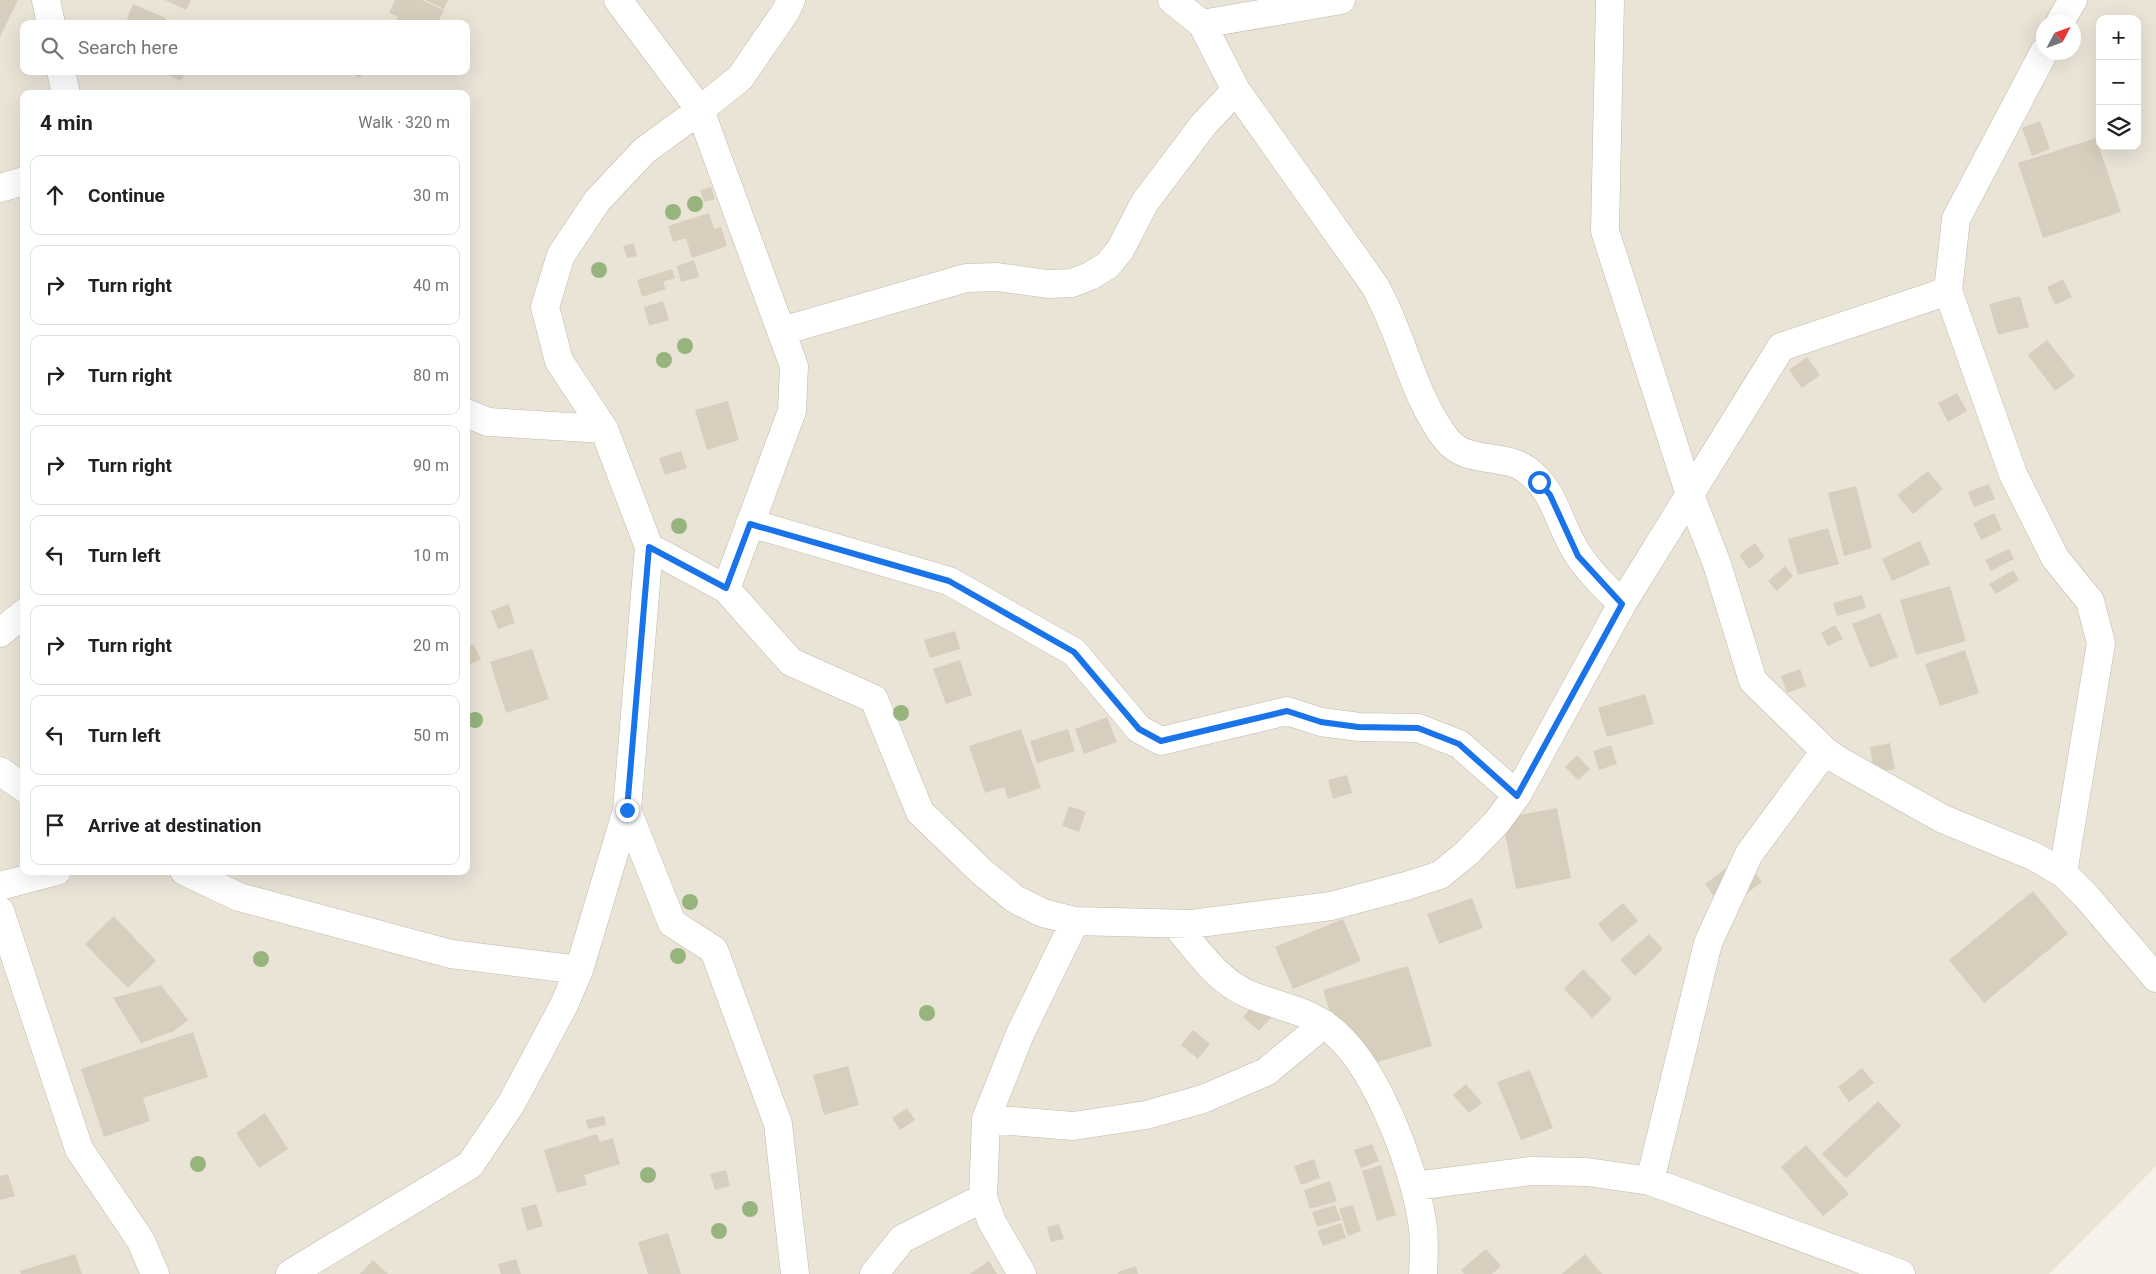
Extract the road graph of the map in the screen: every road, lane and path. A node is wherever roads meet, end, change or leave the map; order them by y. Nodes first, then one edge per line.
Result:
1 (46, 0) edge
2 (618, 0) edge
3 (791, 0) edge
4 (1172, 0) edge
5 (1341, 0) edge
6 (1610, 0) edge
7 (2072, 0) edge
8 (2064, 15) edge
9 (50, 20) edge
10 (1202, 24) junction
11 (2040, 60) edge
12 (62, 75) edge
13 (65, 90) edge
14 (1236, 90) junction
15 (700, 110) junction
16 (20, 182) edge
17 (0, 188) edge
18 (1948, 291) junction
19 (782, 332) junction
20 (473, 423) edge
21 (604, 429) junction
22 (1690, 494) junction
23 (750, 524) junction
24 (649, 547) junction
25 (726, 588) junction
26 (1622, 604) junction
27 (20, 616) edge
28 (0, 633) edge
29 (1825, 751) junction
30 (0, 771) edge
31 (20, 785) edge
32 (1517, 796) junction
33 (627, 810) junction
34 (2063, 873) junction
35 (42, 875) edge
36 (193, 875) edge
37 (0, 886) edge
38 (0, 910) edge
39 (1075, 921) junction
40 (1175, 924) junction
41 (579, 970) junction
42 (2156, 978) edge
43 (1324, 1024) junction
44 (986, 1119) junction
45 (1650, 1181) junction
46 (1415, 1186) junction
47 (983, 1198) junction
48 (155, 1274) edge
49 (290, 1274) edge
50 (795, 1274) edge
51 (874, 1274) edge
52 (1022, 1274) edge
53 (1423, 1274) edge
54 (1901, 1274) edge

1 - 9 street
2 - 15 street
3 - 15 street
4 - 10 street
5 - 10 street
6 - 22 street
7 - 8 street
10 - 14 street
11 - 18 street
12 - 13 street
14 - 19 street
14 - 26 street
15 - 19 street
15 - 21 street
16 - 17 street
18 - 22 street
18 - 34 street
19 - 23 street
20 - 21 street
21 - 24 street
22 - 26 street
22 - 29 street
23 - 25 street
23 - 32 street
24 - 25 street
24 - 33 street
25 - 39 street
26 - 32 street
27 - 28 street
29 - 34 street
29 - 45 street
30 - 31 street
32 - 40 street
33 - 41 street
33 - 50 street
34 - 42 street
35 - 37 street
36 - 41 street
38 - 48 street
39 - 40 street
39 - 44 street
40 - 43 street
41 - 49 street
43 - 44 street
43 - 46 street
44 - 47 street
45 - 46 street
45 - 54 street
46 - 53 street
47 - 51 street
47 - 52 street

